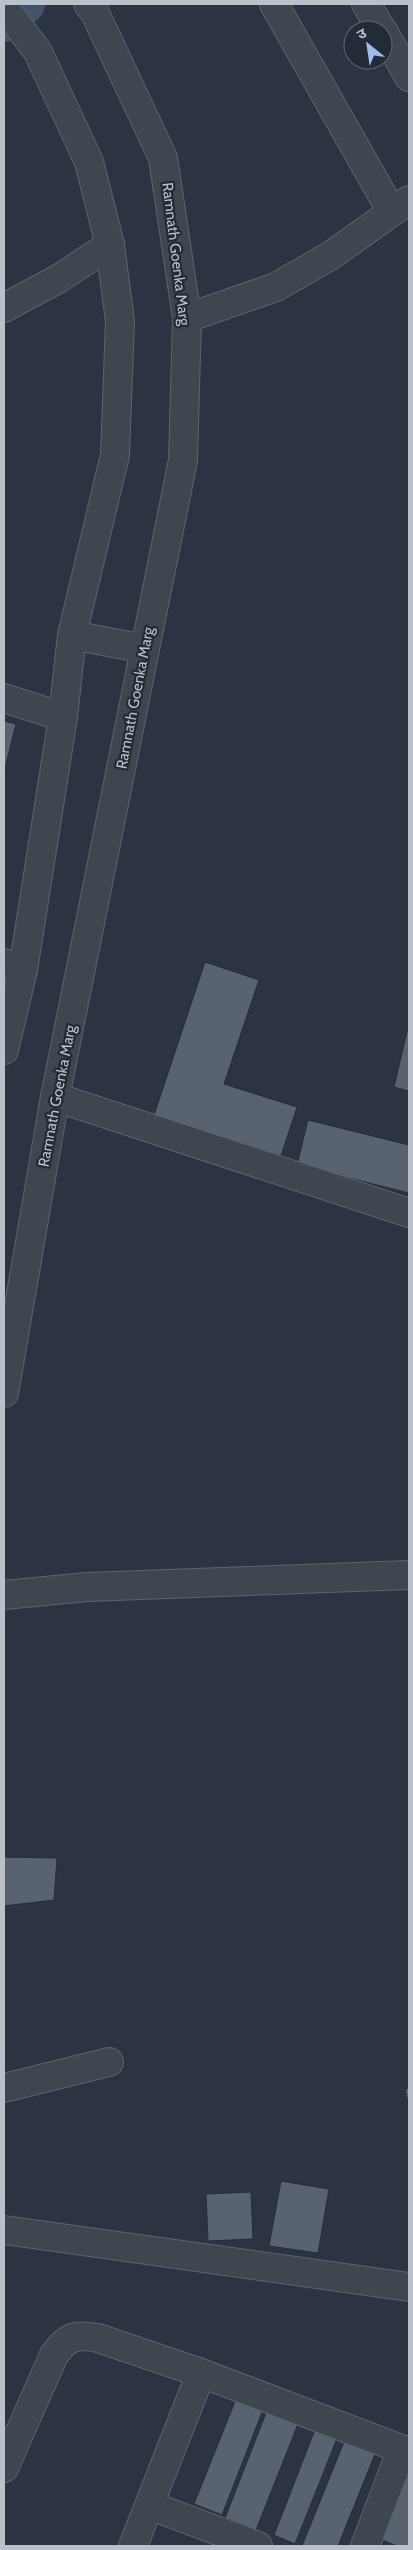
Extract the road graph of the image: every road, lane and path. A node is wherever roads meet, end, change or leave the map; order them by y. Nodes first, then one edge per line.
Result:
1 (274, 4) edge
2 (367, 4) edge
3 (4, 7) edge
4 (92, 8) edge
5 (376, 20) edge
6 (393, 49) edge
7 (409, 77) edge
8 (401, 206) edge
9 (110, 245) junction
10 (4, 308) edge
11 (187, 318) junction
12 (72, 635) junction
13 (145, 648) junction
14 (4, 698) edge
15 (63, 717) junction
16 (13, 966) edge
17 (4, 1050) edge
18 (55, 1097) junction
19 (409, 1213) edge
20 (4, 1393) edge
21 (409, 1575) edge
22 (4, 1595) edge
23 (108, 2062) dead end
24 (4, 2088) edge
25 (4, 2230) edge
26 (409, 2287) edge
27 (201, 2373) junction
28 (406, 2450) edge
29 (4, 2468) edge
30 (149, 2505) junction
31 (133, 2546) edge
32 (258, 2546) edge
33 (365, 2546) edge

1 - 8 street
2 - 5 street
3 - 9 street
4 - 11 street, Ramnath Goenka Marg
6 - 7 street
8 - 11 street
9 - 10 street
9 - 12 street
11 - 13 street, Ramnath Goenka Marg
12 - 13 street
12 - 15 street
13 - 18 street, Ramnath Goenka Marg
14 - 15 street
15 - 16 street
16 - 17 street
18 - 19 street
18 - 20 street, Ramnath Goenka Marg
21 - 22 street
23 - 24 street
25 - 26 street
27 - 28 street
27 - 29 street
27 - 30 street
28 - 33 street
30 - 31 street
30 - 32 street

